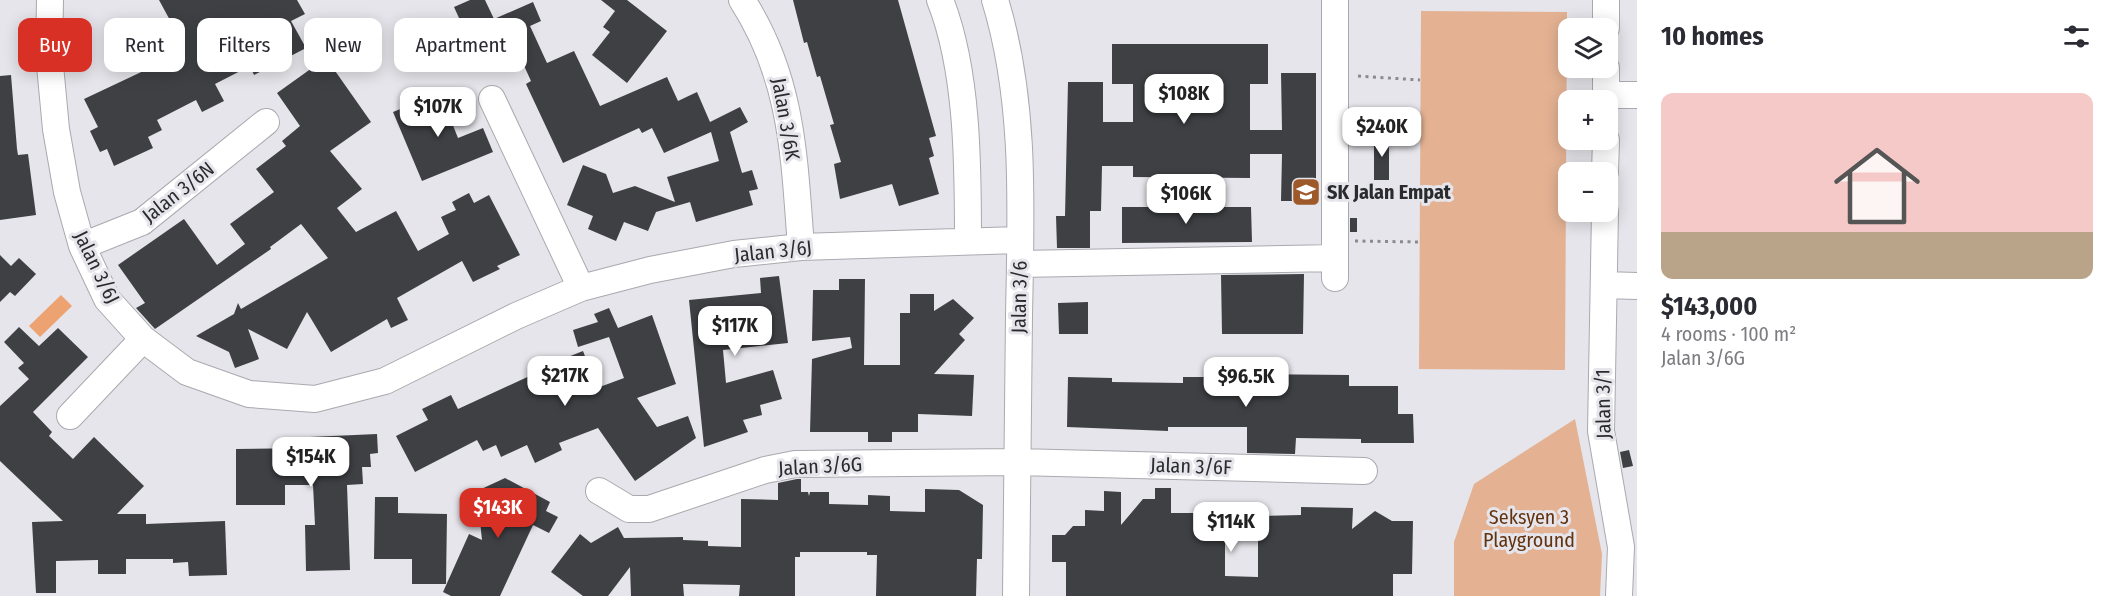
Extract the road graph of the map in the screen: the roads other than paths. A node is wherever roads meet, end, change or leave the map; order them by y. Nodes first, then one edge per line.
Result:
1 (50, 0) edge
2 (742, 0) edge
3 (940, 0) edge
4 (995, 0) edge
5 (1335, 0) edge
6 (1606, 0) edge
7 (1606, 18) edge
8 (1637, 95) edge
9 (1618, 97) edge
10 (492, 99) dead end
11 (266, 122) dead end
12 (1605, 222) edge
13 (968, 240) junction
14 (82, 246) junction
15 (801, 247) junction
16 (1020, 252) junction
17 (1604, 285) junction
18 (1637, 286) edge
19 (580, 288) junction
20 (143, 339) junction
21 (70, 416) dead end
22 (1017, 462) junction
23 (1364, 471) dead end
24 (599, 491) dead end
25 (1016, 596) edge
26 (1619, 596) edge

1 - 14 street, Jalan 3/6J
2 - 15 street, Jalan 3/6K
3 - 13 street
4 - 16 street, Jalan 3/6
5 - 16 street, Jalan 3/6J
6 - 7 street
8 - 9 street
10 - 19 street
11 - 14 street, Jalan 3/6N
12 - 17 street, Jalan 3/1
13 - 15 street, Jalan 3/6J
13 - 16 street, Jalan 3/6J
14 - 20 street, Jalan 3/6J
15 - 19 street, Jalan 3/6J
16 - 22 street, Jalan 3/6
17 - 18 street
17 - 26 street, Jalan 3/1
19 - 20 street, Jalan 3/6J
20 - 21 street
22 - 23 street, Jalan 3/6F
22 - 24 street, Jalan 3/6G
22 - 25 street, Jalan 3/6

